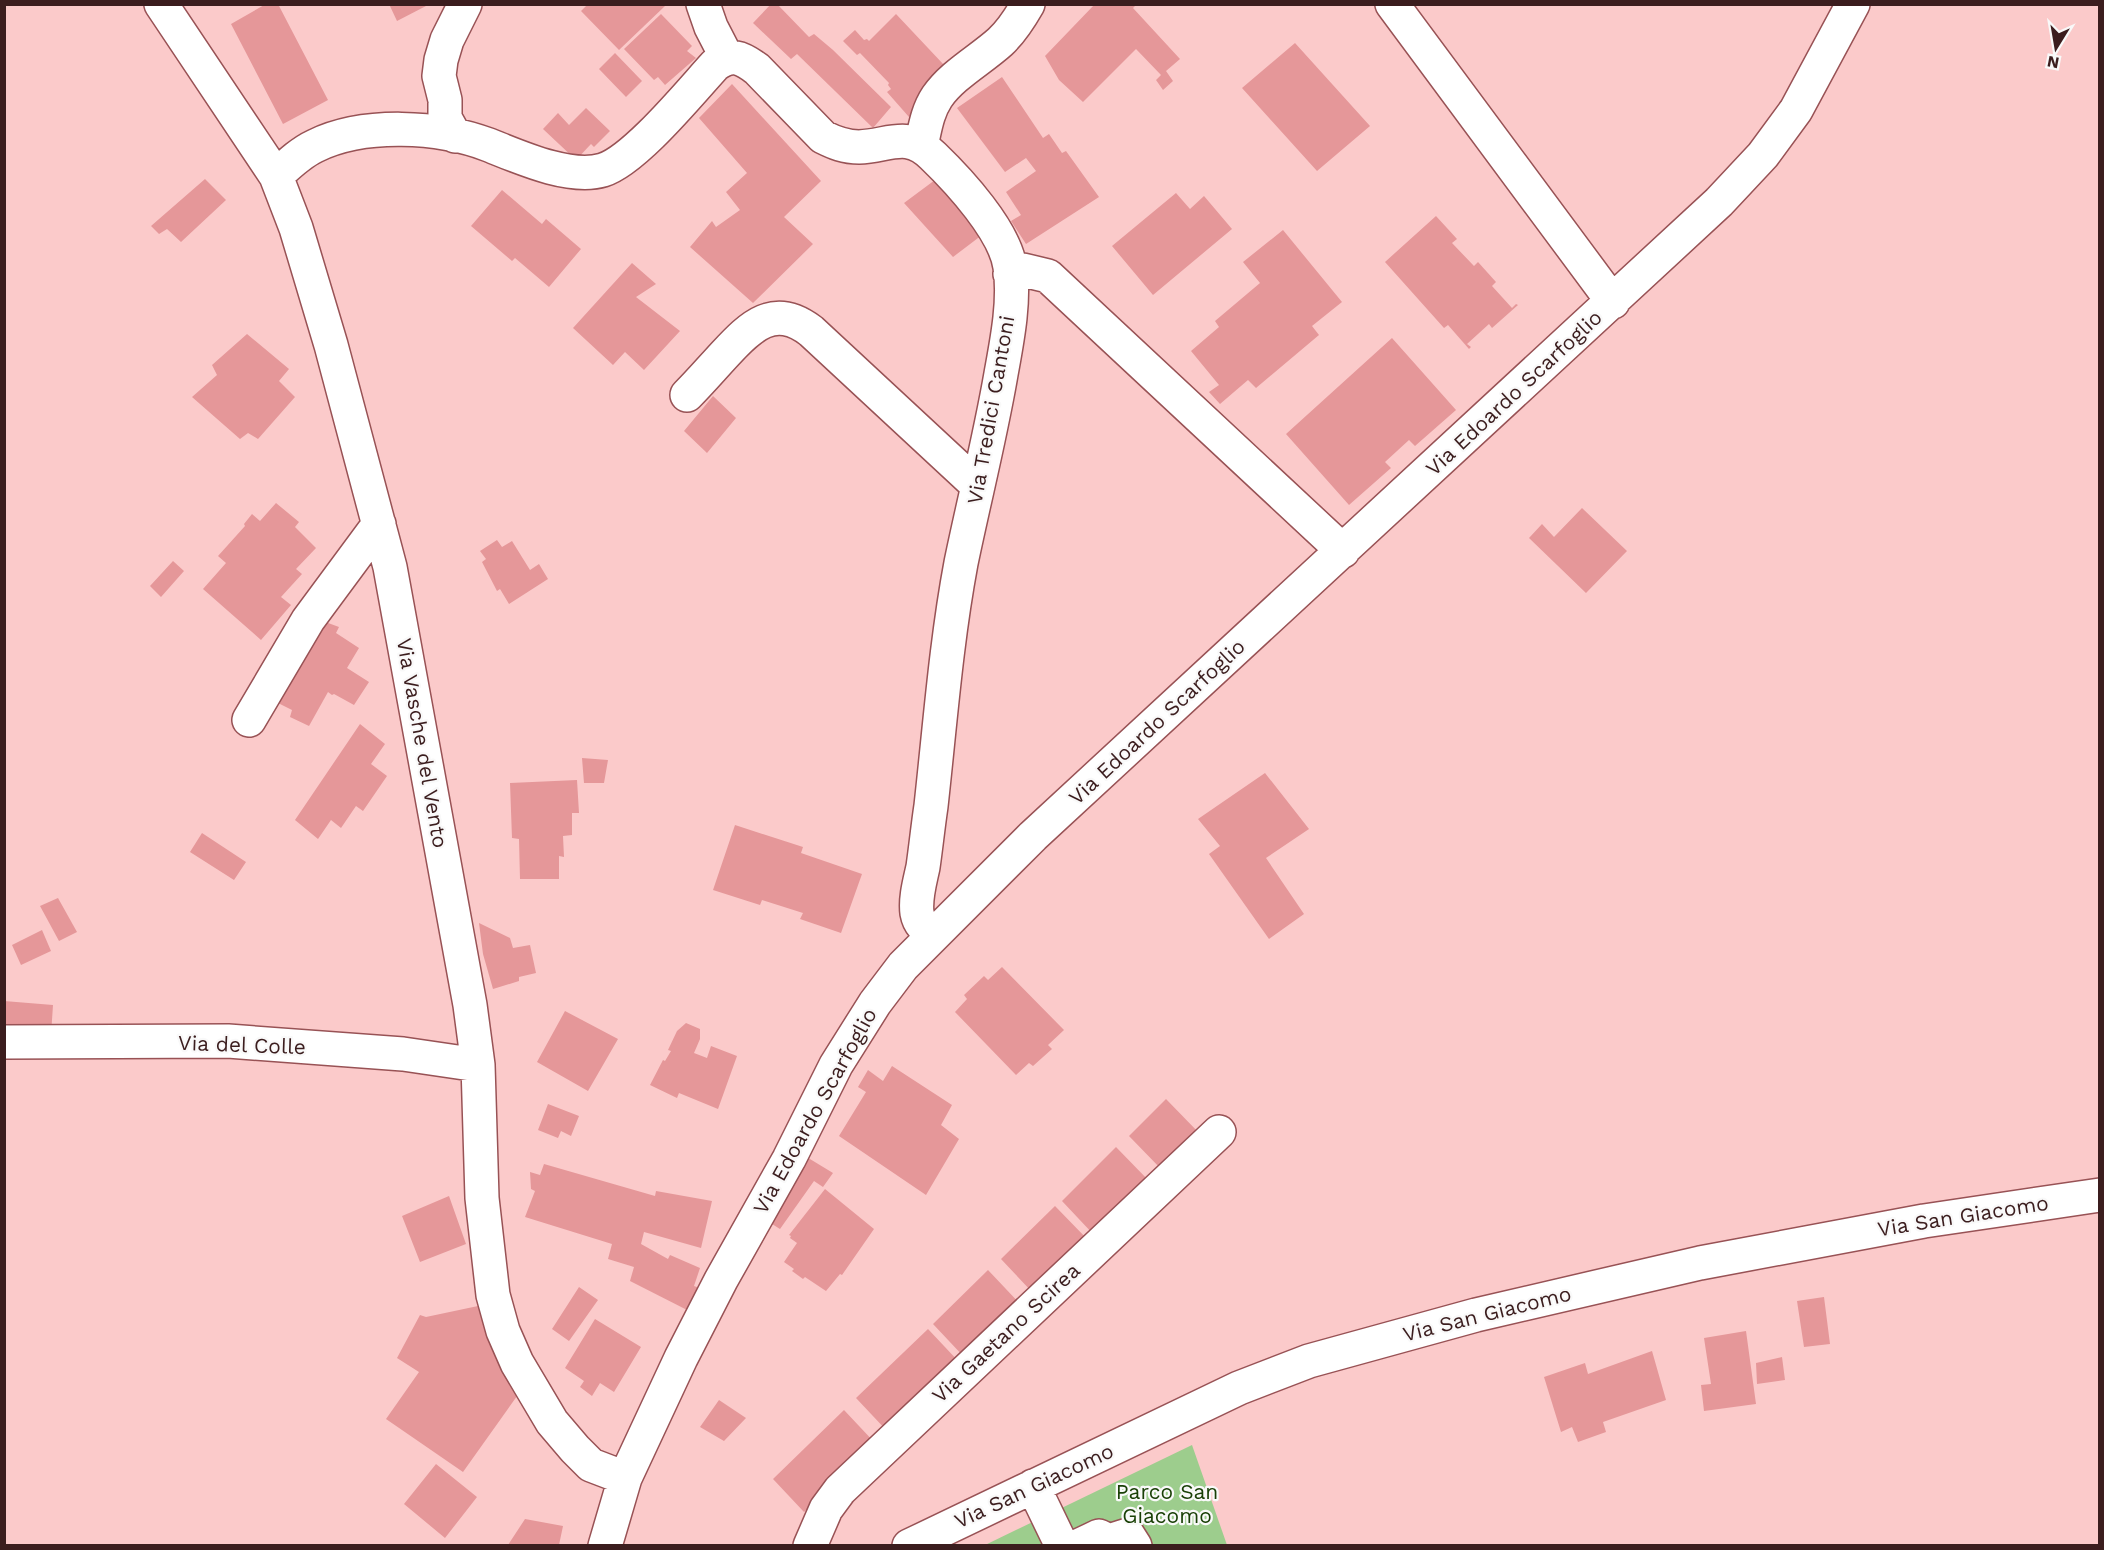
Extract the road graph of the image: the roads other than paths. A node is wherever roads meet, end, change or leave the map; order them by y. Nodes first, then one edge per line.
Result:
1 (160, 4) edge
2 (465, 4) edge
3 (703, 4) edge
4 (1028, 4) edge
5 (1392, 4) edge
6 (1846, 7) edge
7 (727, 58) junction
8 (455, 136) junction
9 (921, 146) junction
10 (276, 176) junction
11 (1011, 274) junction
12 (1612, 302) junction
13 (687, 395) dead end
14 (978, 486) junction
15 (379, 524) junction
16 (1343, 551) junction
17 (249, 720) dead end
18 (934, 934) junction
19 (4, 1042) edge
20 (478, 1065) junction
21 (1219, 1132) dead end
22 (2100, 1195) edge
23 (626, 1478) junction
24 (1033, 1486) junction
25 (605, 1545) edge
26 (810, 1545) edge
27 (909, 1545) edge
28 (1062, 1545) edge
29 (1078, 1545) edge
30 (1135, 1545) edge

1 - 10 street, Via Vasche del Vento
2 - 8 street
3 - 7 street
4 - 9 street
5 - 12 street
6 - 12 street, Via Edoardo Scarfoglio
7 - 8 street
7 - 9 street
8 - 10 street
9 - 11 street, Via Tredici Cantoni
10 - 15 street, Via Vasche del Vento
11 - 14 street, Via Tredici Cantoni
11 - 16 street
12 - 16 street, Via Edoardo Scarfoglio
13 - 14 street
14 - 18 street, Via Tredici Cantoni
15 - 17 street
15 - 20 street, Via Vasche del Vento
16 - 18 street, Via Edoardo Scarfoglio
18 - 23 street, Via Edoardo Scarfoglio
19 - 20 street, Via del Colle
20 - 23 street, Via Vasche del Vento
21 - 26 street, Via Gaetano Scirea
22 - 24 street, Via San Giacomo
23 - 25 street, Via Edoardo Scarfoglio
24 - 27 street, Via San Giacomo
24 - 28 street
29 - 30 street

